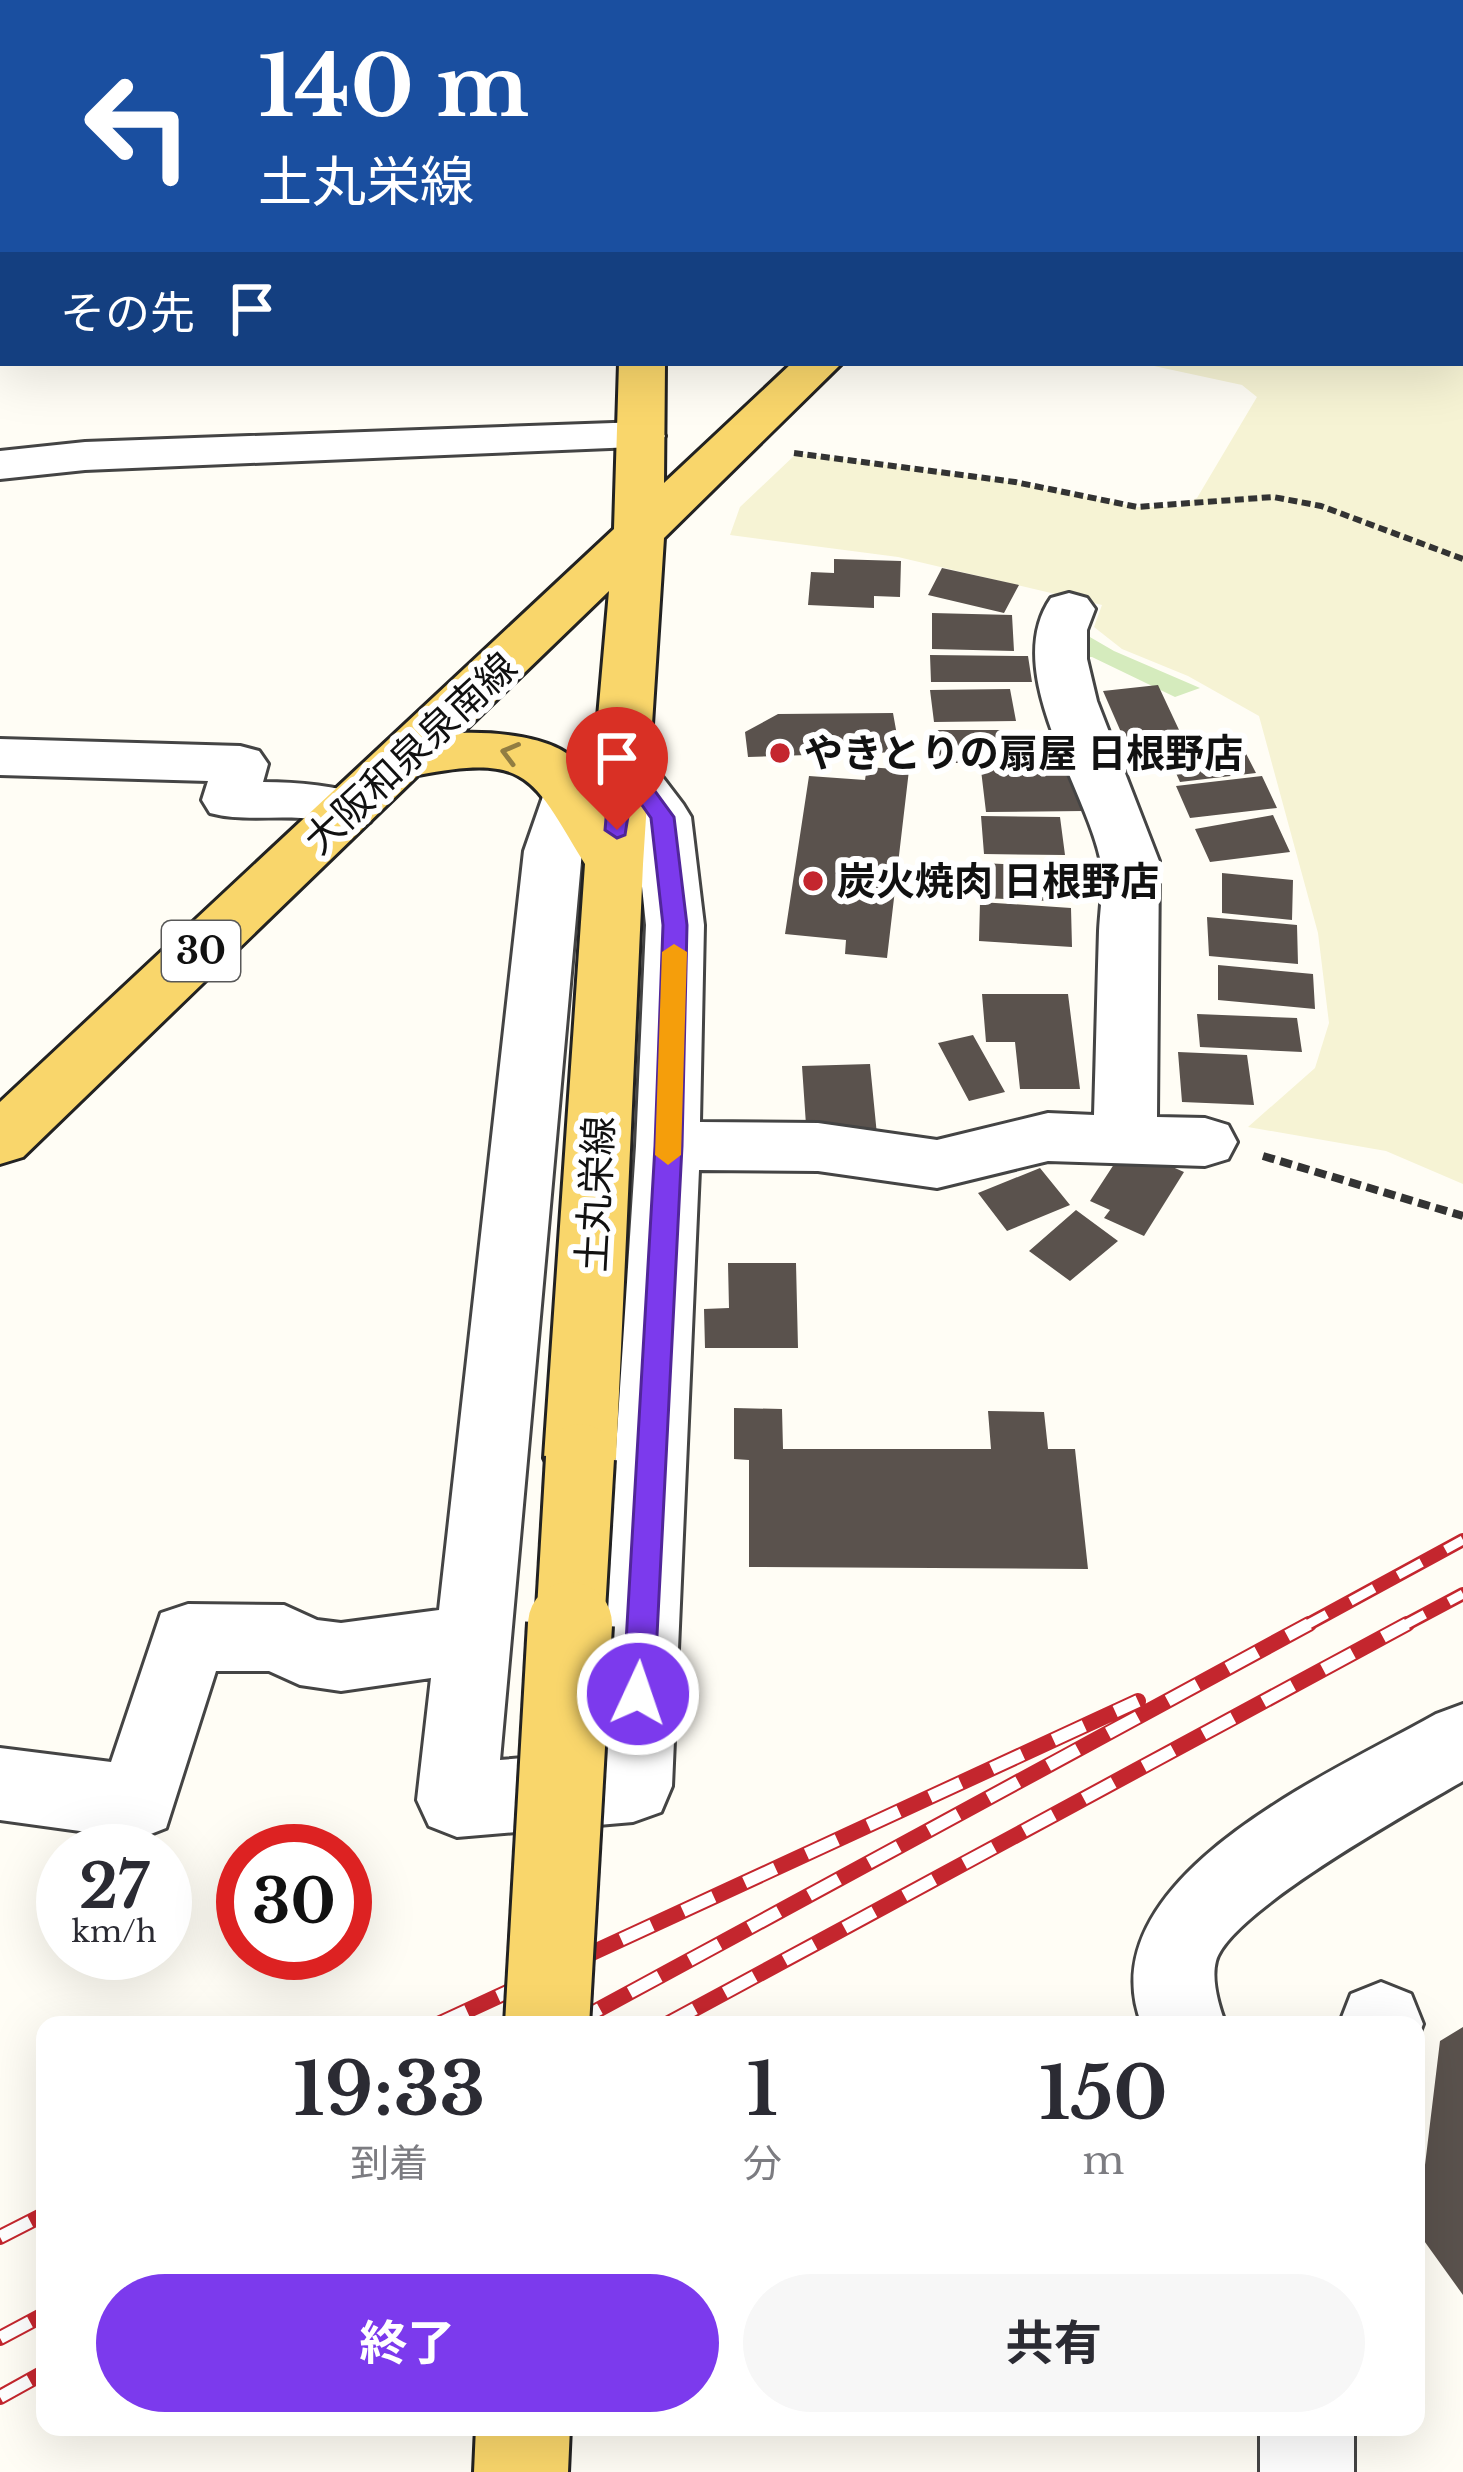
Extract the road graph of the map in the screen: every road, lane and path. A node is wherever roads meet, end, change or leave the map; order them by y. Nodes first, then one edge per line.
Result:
1 (642, 366) edge
2 (816, 366) edge
3 (641, 436) junction
4 (732, 447) junction
5 (0, 465) edge
6 (639, 538) junction
7 (1463, 559) edge
8 (1069, 609) dead end
9 (0, 757) edge
10 (401, 760) junction
11 (595, 778) junction
12 (350, 809) junction
13 (6, 1127) edge
14 (1125, 1139) junction
15 (668, 1146) junction
16 (1228, 1147) joint
17 (1463, 1216) edge
18 (475, 1639) junction
19 (1463, 1739) edge
20 (0, 1784) edge
21 (548, 2016) edge
22 (1180, 2016) edge
23 (522, 2436) edge
24 (1307, 2436) edge
25 (520, 2472) edge
26 (1307, 2472) edge

1 - 3 main road
2 - 4 main road, 大阪和泉泉南線 / 30
3 - 5 street
3 - 6 main road
4 - 6 main road, 大阪和泉泉南線 / 30
4 - 7 path
6 - 10 main road, 大阪和泉泉南線 / 30
6 - 11 main road
8 - 14 street
9 - 12 street
11 -> 10 main road
10 - 12 main road, 大阪和泉泉南線 / 30
11 - 15 street
11 - 18 street
11 - 21 main road, 土丸栄線, bridge
12 - 13 main road, 大阪和泉泉南線 / 30
14 - 15 street
14 - 16 street
15 - 18 street
16 - 17 path
18 - 20 street
19 - 22 street
23 - 25 main road
24 - 26 street

